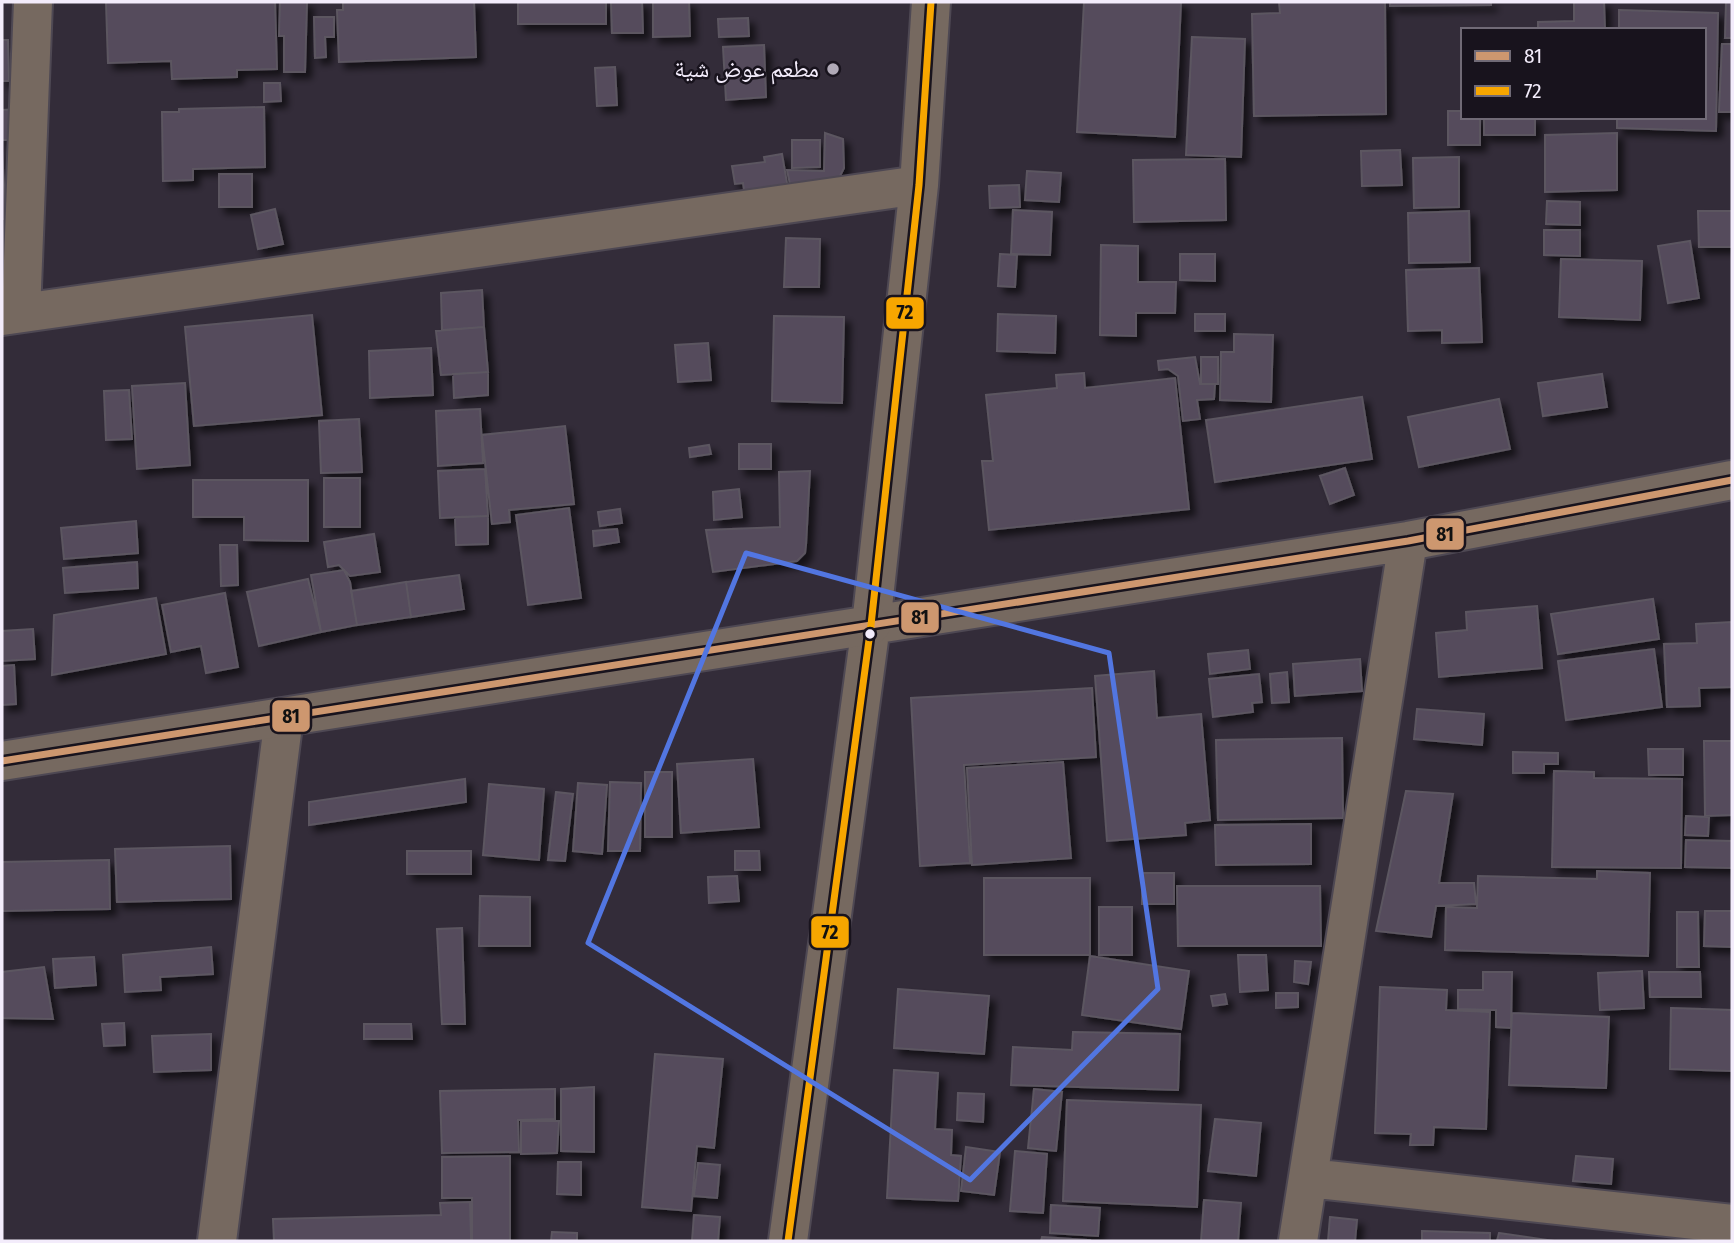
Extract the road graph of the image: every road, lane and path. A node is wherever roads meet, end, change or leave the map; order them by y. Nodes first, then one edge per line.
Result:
1 (33, 2) edge
2 (931, 2) edge
3 (919, 185) junction
4 (11, 315) edge
5 (1732, 480) edge
6 (1408, 541) junction
7 (872, 625) junction
8 (284, 717) junction
9 (2, 761) edge
10 (1309, 1178) junction
11 (1732, 1224) edge
12 (217, 1241) edge
13 (788, 1241) edge
14 (1298, 1241) edge

1 - 4 street
2 - 3 street
3 - 4 street
3 - 7 street
5 - 6 street
6 - 7 street
6 - 10 street
7 - 8 street
7 - 13 street
8 - 9 street
8 - 12 street
10 - 11 street
10 - 14 street

